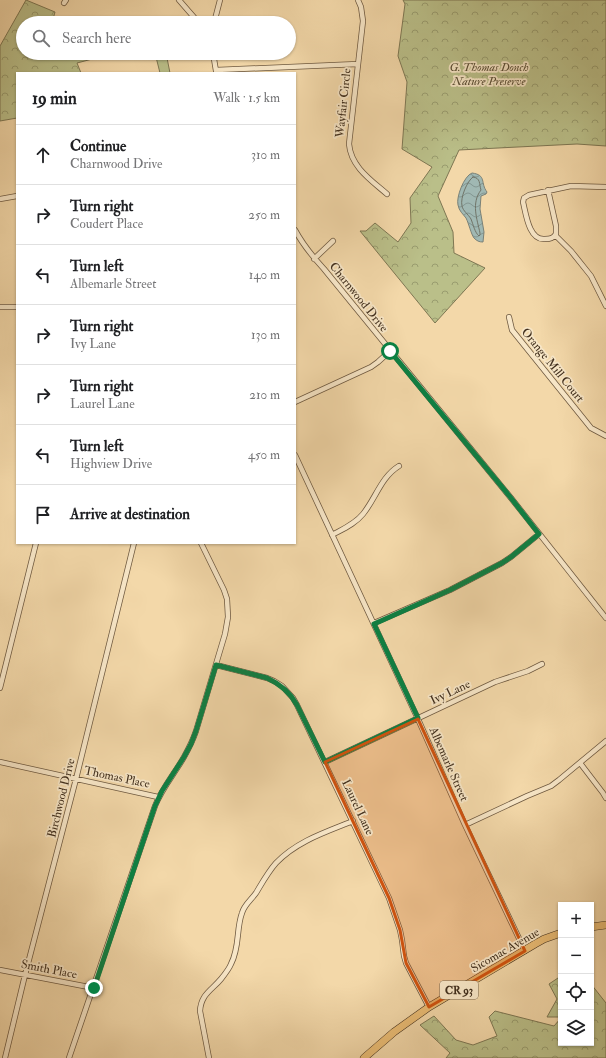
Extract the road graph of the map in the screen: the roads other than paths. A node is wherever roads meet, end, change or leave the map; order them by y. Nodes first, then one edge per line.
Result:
1 (179, 0) edge
2 (220, 0) edge
3 (358, 0) edge
4 (193, 16) edge
5 (216, 16) edge
6 (214, 60) edge
7 (358, 64) junction
8 (216, 71) edge
9 (606, 187) edge
10 (548, 190) junction
11 (387, 194) dead end
12 (16, 196) edge
13 (0, 199) edge
14 (296, 232) edge
15 (555, 235) junction
16 (333, 241) dead end
17 (314, 259) junction
18 (606, 306) edge
19 (0, 307) edge
20 (16, 307) edge
21 (509, 317) dead end
22 (390, 351) junction
23 (296, 402) edge
24 (606, 436) edge
25 (296, 457) edge
26 (399, 466) dead end
27 (539, 534) junction
28 (332, 535) junction
29 (36, 544) edge
30 (134, 544) edge
31 (201, 544) edge
32 (606, 618) edge
33 (374, 624) junction
34 (542, 664) dead end
35 (3, 665) edge
36 (216, 665) junction
37 (0, 688) edge
38 (418, 718) junction
39 (606, 741) edge
40 (0, 762) edge
41 (325, 762) junction
42 (580, 763) junction
43 (76, 779) junction
44 (158, 797) junction
45 (606, 798) edge
46 (353, 821) junction
47 (465, 825) junction
48 (606, 925) edge
49 (594, 927) edge
50 (558, 934) edge
51 (526, 951) junction
52 (0, 970) edge
53 (25, 975) junction
54 (94, 988) junction
55 (429, 1007) junction
56 (5, 1058) edge
57 (69, 1058) edge
58 (209, 1058) edge
59 (364, 1058) edge

1 - 4 street
2 - 5 street
3 - 7 street, Wayfair Circle
6 - 8 street
7 - 8 street
7 - 11 street, Wayfair Circle
9 - 10 street
10 - 15 street
10 - 15 street
12 - 13 street
14 - 17 street, Charnwood Drive
15 - 18 street
16 - 17 street
17 - 22 street, Charnwood Drive
19 - 20 street
21 - 24 street, Orange Mill Court
22 - 23 street
22 - 27 street, Charnwood Drive
25 - 28 street, Albemarle Street
26 - 28 street
27 - 32 street, Charnwood Drive
27 - 33 street
28 - 33 street, Albemarle Street
29 - 35 street
30 - 43 street, Birchwood Drive
31 - 36 street
33 - 38 street, Albemarle Street
34 - 38 street, Ivy Lane
35 - 37 street
36 - 41 street, Laurel Lane
36 - 44 street
38 - 41 street, Ivy Lane
38 - 47 street, Albemarle Street
39 - 42 street
40 - 43 street, Thomas Place
41 - 46 street, Laurel Lane
42 - 45 street
42 - 47 street
43 - 44 street, Thomas Place
43 - 53 street, Birchwood Drive
44 - 54 street
46 - 55 street, Laurel Lane
46 - 58 street
47 - 51 street, Albemarle Street
48 - 49 main road
50 - 51 main road, Sicomac Avenue / CR 93
51 - 55 main road, Sicomac Avenue / CR 93
52 - 53 street, Smith Place
53 - 54 street, Smith Place
53 - 56 street, Birchwood Drive
54 - 57 street
55 - 59 main road, Sicomac Avenue / CR 93

